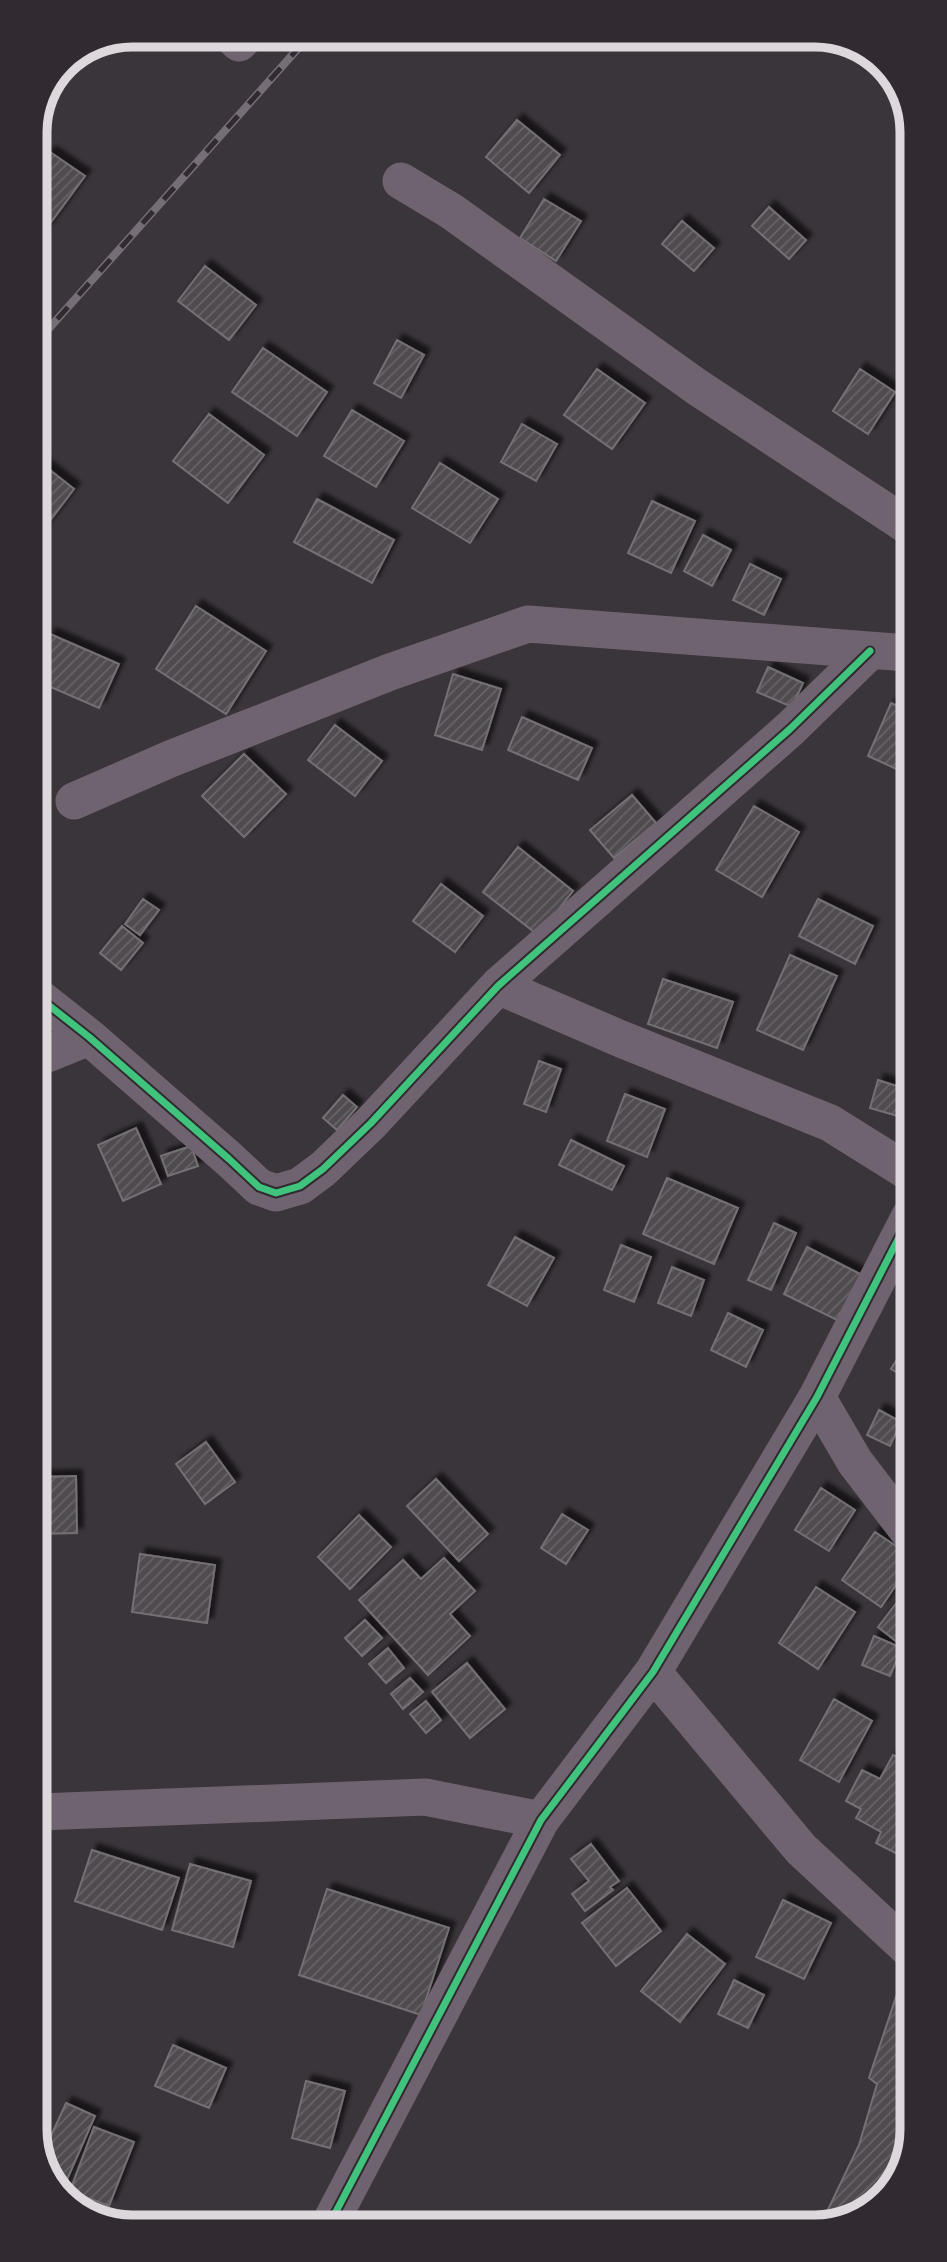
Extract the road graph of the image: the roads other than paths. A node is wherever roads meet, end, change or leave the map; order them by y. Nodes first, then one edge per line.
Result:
1 (401, 181) dead end
2 (900, 521) edge
3 (870, 651) junction
4 (900, 653) edge
5 (74, 801) dead end
6 (498, 986) junction
7 (47, 1004) edge
8 (89, 1037) junction
9 (47, 1054) edge
10 (900, 1167) edge
11 (900, 1235) edge
12 (817, 1396) junction
13 (900, 1521) edge
14 (653, 1672) junction
15 (47, 1812) edge
16 (541, 1820) junction
17 (900, 1941) edge
18 (334, 2215) edge

1 - 2 street
3 - 4 street
3 - 5 street
3 - 6 street
6 - 8 street
6 - 10 street
7 - 8 street
8 - 9 street
11 - 12 street
12 - 13 street
12 - 14 street
14 - 16 street
14 - 17 street
15 - 16 street
16 - 18 street

